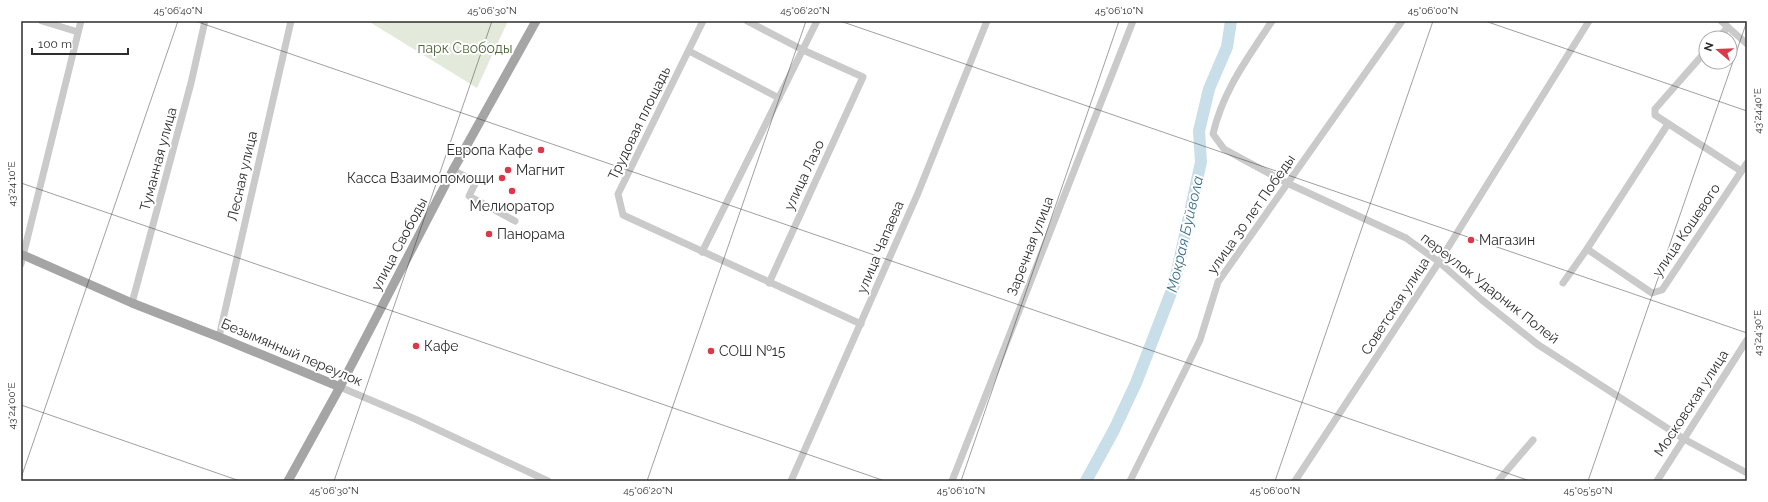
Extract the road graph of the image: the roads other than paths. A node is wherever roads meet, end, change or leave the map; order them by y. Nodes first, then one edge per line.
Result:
1 (42, 21) edge
2 (81, 21) edge
3 (205, 21) edge
4 (291, 21) edge
5 (536, 21) edge
6 (703, 21) edge
7 (747, 21) edge
8 (817, 21) edge
9 (987, 21) edge
10 (1133, 21) edge
11 (1272, 21) edge
12 (1402, 21) edge
13 (1589, 21) edge
14 (1721, 21) edge
15 (1728, 27) junction
16 (1725, 30) edge
17 (78, 32) junction
18 (1747, 44) edge
19 (803, 50) junction
20 (689, 51) junction
21 (1698, 60) edge
22 (779, 98) junction
23 (1668, 124) junction
24 (1747, 163) edge
25 (453, 170) junction
26 (1741, 172) junction
27 (1287, 183) junction
28 (515, 221) dead end
29 (1588, 249) junction
30 (702, 252) junction
31 (22, 257) edge
32 (1439, 262) junction
33 (769, 283) junction
34 (1563, 283) dead end
35 (132, 303) junction
36 (861, 324) junction
37 (219, 336) junction
38 (1747, 340) edge
39 (340, 387) junction
40 (1684, 439) junction
41 (1532, 440) dead end
42 (1747, 473) edge
43 (288, 481) edge
44 (548, 481) edge
45 (791, 481) edge
46 (952, 481) edge
47 (1130, 481) edge
48 (1295, 481) edge
49 (1498, 481) edge
50 (1657, 481) edge

1 - 17 street
2 - 17 street
3 - 35 street, Туманная улица
4 - 37 street, Лесная улица
5 - 25 main road, улица Свободы
6 - 20 street, Трудовая площадь
7 - 19 street
8 - 19 street
9 - 36 street, улица Чапаева
10 - 46 street, Заречная улица
11 - 27 street, переулок Ударник Полей
12 - 27 street, улица 30 лет Победы
13 - 32 street, Советская улица
14 - 15 street
15 - 16 street
15 - 18 street
17 - 31 street
19 - 22 street
19 - 33 street, улица Лазо
20 - 22 street
20 - 30 street, Трудовая площадь
21 - 23 street
22 - 30 street
23 - 26 street
23 - 29 street
24 - 26 street, улица Кошевого
25 - 28 street
25 - 39 main road, улица Свободы
26 - 29 street, улица Кошевого
27 - 32 street, переулок Ударник Полей
27 - 47 street, улица 30 лет Победы
29 - 34 street
30 - 33 street, Трудовая площадь
31 - 35 main road, Безымянный переулок
32 - 40 street, переулок Ударник Полей
32 - 48 street, Советская улица
33 - 36 street, Трудовая площадь
35 - 37 main road, Безымянный переулок
36 - 45 street, улица Чапаева
37 - 39 main road, Безымянный переулок
38 - 40 street, Московская улица
39 - 43 main road, улица Свободы
39 - 44 street, Безымянный переулок
40 - 42 street, переулок Ударник Полей
40 - 50 street, Московская улица
41 - 49 street

